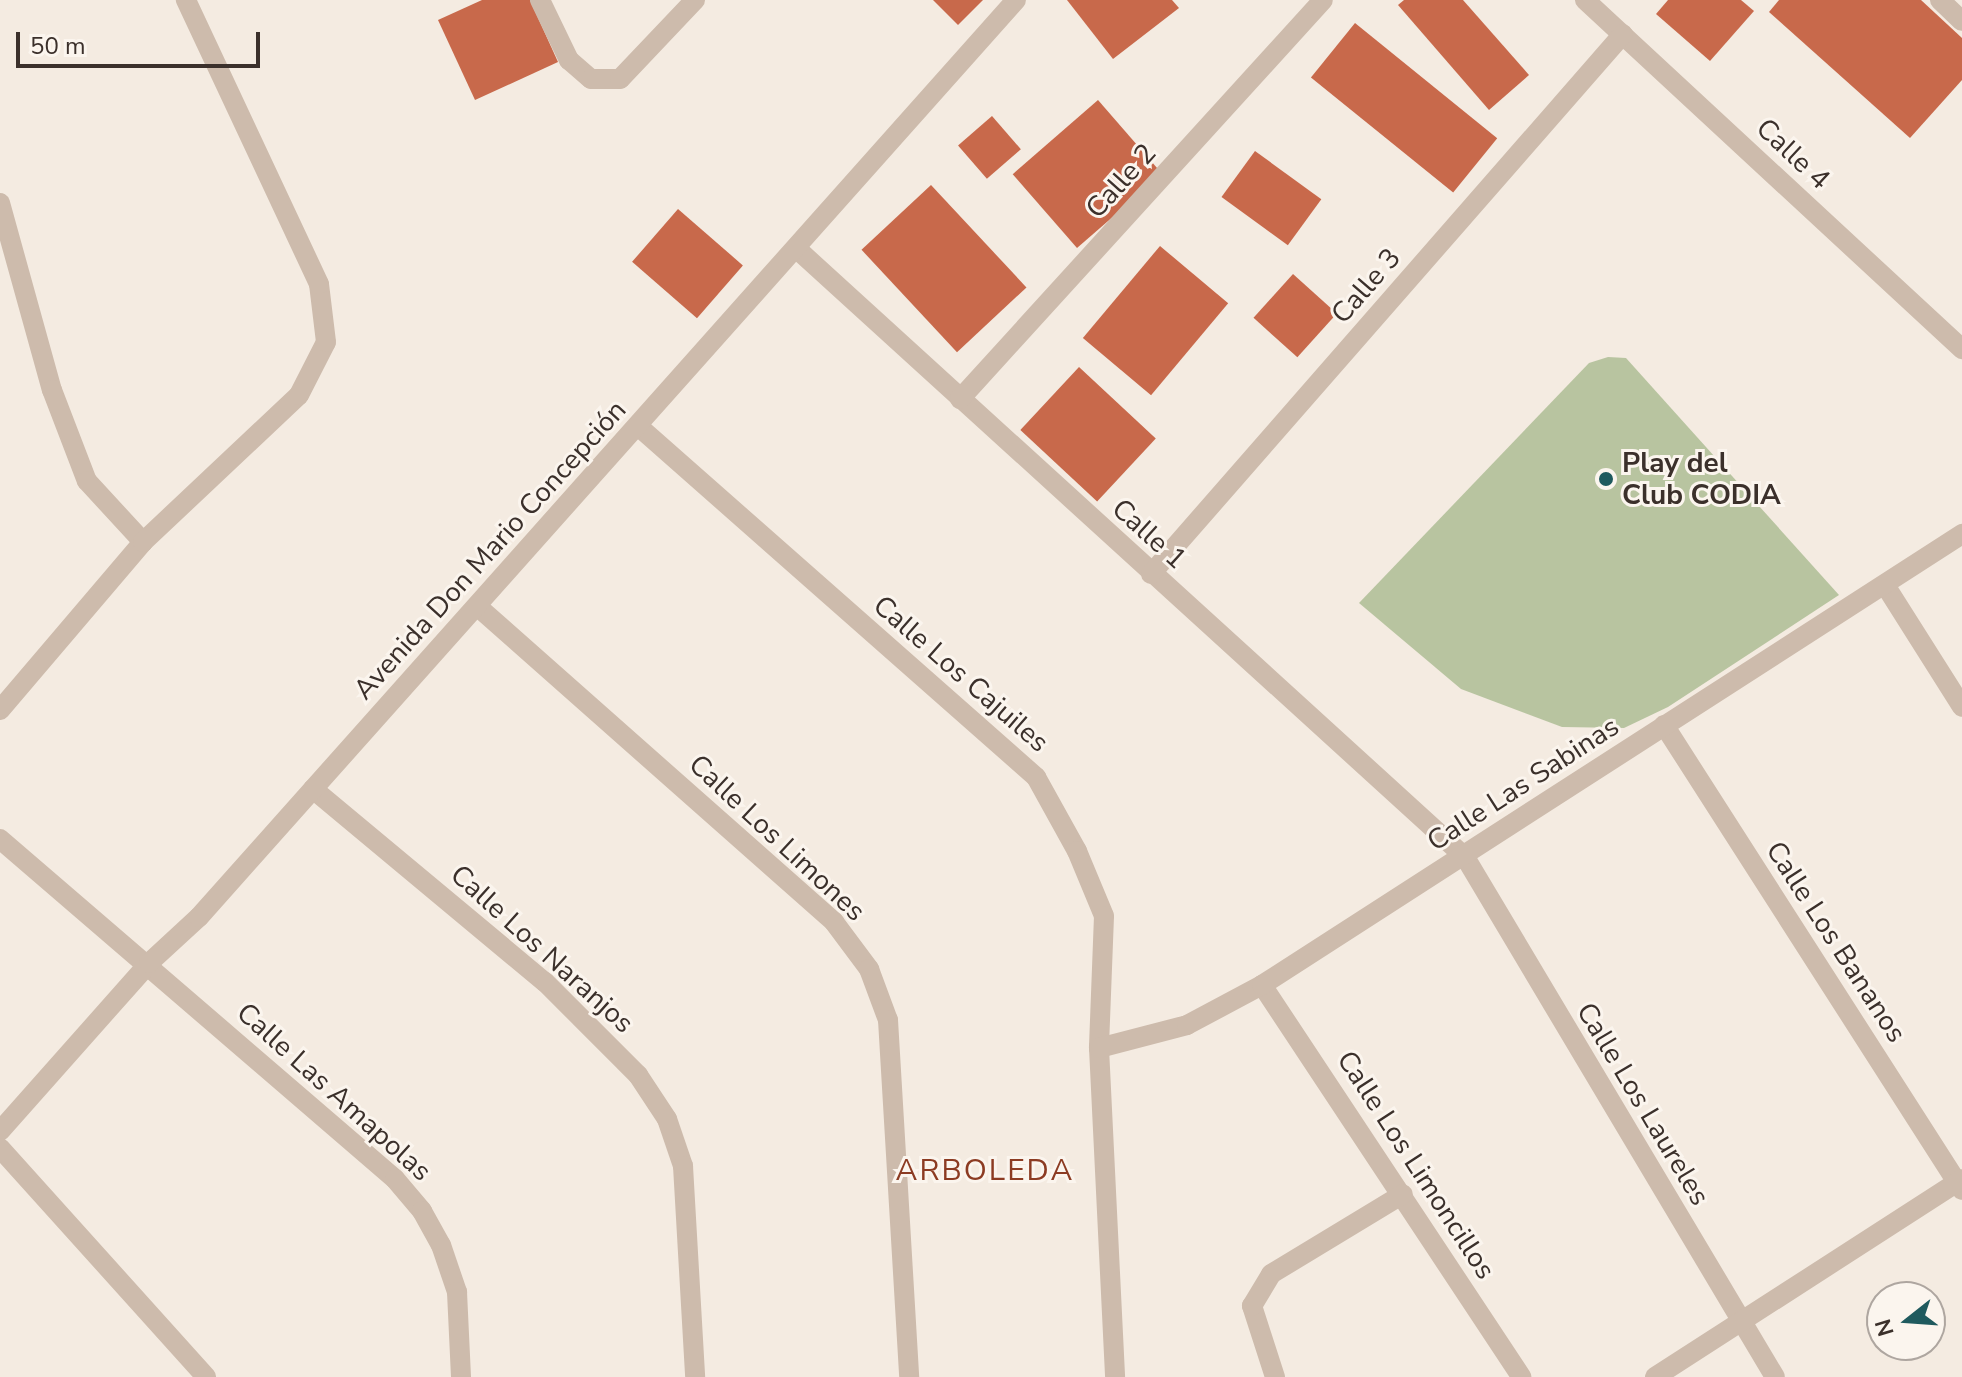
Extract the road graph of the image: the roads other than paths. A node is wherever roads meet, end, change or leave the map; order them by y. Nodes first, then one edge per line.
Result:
1 (186, 0) edge
2 (540, 0) edge
3 (695, 0) edge
4 (1016, 0) edge
5 (1323, 0) edge
6 (1585, 0) edge
7 (1940, 0) edge
8 (1962, 21) edge
9 (1623, 34) junction
10 (0, 203) edge
11 (797, 249) junction
12 (1962, 349) edge
13 (960, 399) junction
14 (638, 426) junction
15 (1962, 534) edge
16 (143, 542) junction
17 (1151, 574) junction
18 (1885, 585) junction
19 (477, 606) junction
20 (1962, 707) edge
21 (0, 710) edge
22 (1664, 725) junction
23 (313, 789) junction
24 (0, 839) edge
25 (1465, 857) junction
26 (149, 963) junction
27 (1262, 985) junction
28 (1099, 1048) junction
29 (0, 1131) edge
30 (0, 1148) edge
31 (1960, 1184) edge
32 (1403, 1194) junction
33 (1740, 1323) junction
34 (206, 1377) edge
35 (461, 1377) edge
36 (695, 1377) edge
37 (909, 1377) edge
38 (1115, 1377) edge
39 (1275, 1377) edge
40 (1521, 1377) edge
41 (1655, 1377) edge
42 (1775, 1377) edge

1 - 16 street
2 - 3 street
4 - 11 street, Avenida Don Mario Concepción
5 - 13 street, Calle 2
6 - 9 street, Calle 4
7 - 8 street
9 - 12 street, Calle 4
9 - 17 street, Calle 3
10 - 16 street
11 - 13 street, Calle 1
11 - 14 street, Avenida Don Mario Concepción
13 - 17 street, Calle 1
14 - 19 street, Avenida Don Mario Concepción
14 - 28 street, Calle Los Cajuiles
15 - 18 street, Calle Las Sabinas
16 - 21 street
17 - 25 street, Calle 1
18 - 20 street
18 - 22 street, Calle Las Sabinas
19 - 23 street, Avenida Don Mario Concepción
19 - 37 street, Calle Los Limones
22 - 25 street, Calle Las Sabinas
22 - 31 street, Calle Los Bananos
23 - 26 street, Avenida Don Mario Concepción
23 - 36 street, Calle Los Naranjos
24 - 26 street, Calle Las Amapolas
25 - 27 street, Calle Las Sabinas
25 - 33 street, Calle Los Laureles
26 - 29 street, Avenida Don Mario Concepción
26 - 35 street, Calle Las Amapolas
27 - 28 street, Calle Las Sabinas
27 - 32 street, Calle Los Limoncillos
28 - 38 street, Calle Los Cajuiles
30 - 34 street
31 - 33 street
32 - 39 street
32 - 40 street, Calle Los Limoncillos
33 - 41 street
33 - 42 street, Calle Los Laureles

